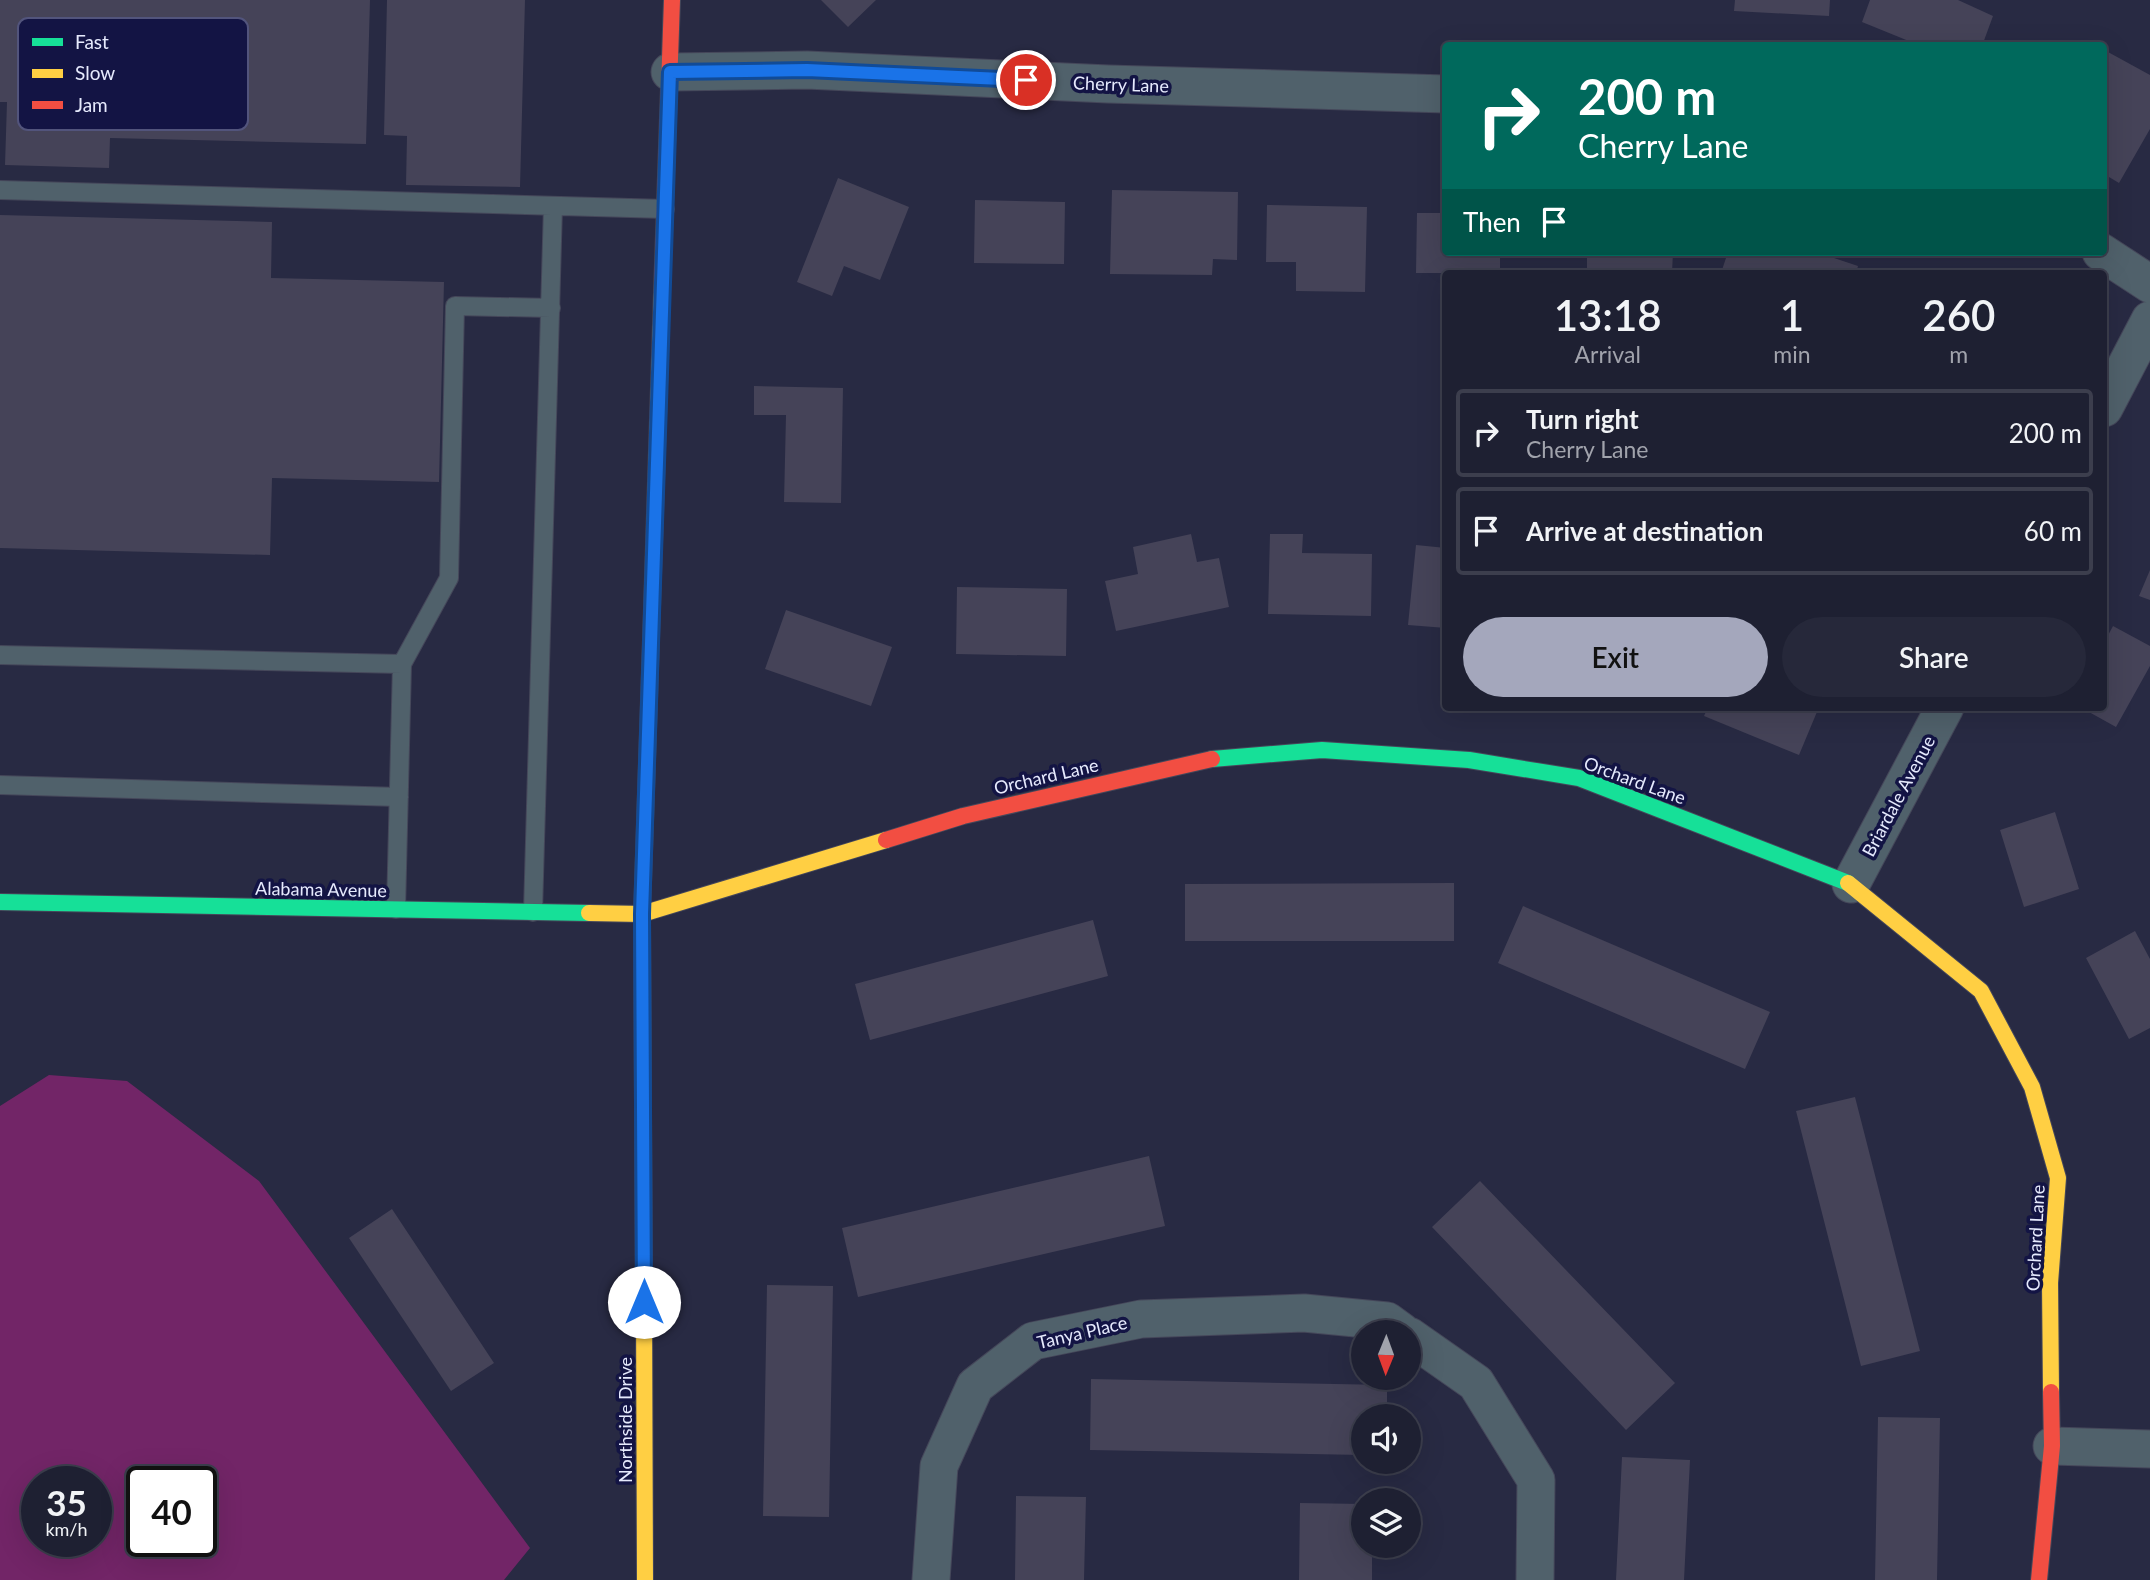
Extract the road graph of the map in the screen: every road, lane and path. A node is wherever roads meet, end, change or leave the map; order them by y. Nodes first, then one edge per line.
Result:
1 (672, 0) edge
2 (670, 72) junction
3 (1442, 94) edge
4 (0, 190) edge
5 (553, 206) junction
6 (665, 209) junction
7 (2107, 256) edge
8 (2150, 284) edge
9 (551, 308) junction
10 (2150, 320) edge
11 (2107, 402) edge
12 (0, 655) edge
13 (402, 664) junction
14 (1943, 711) edge
15 (0, 785) edge
16 (399, 797) junction
17 (1851, 884) junction
18 (0, 902) edge
19 (396, 909) junction
20 (533, 912) junction
21 (642, 914) junction
22 (1375, 1320) edge
23 (1421, 1344) edge
24 (2052, 1446) junction
25 (2150, 1450) edge
26 (645, 1580) edge
27 (931, 1580) edge
28 (1535, 1580) edge
29 (2039, 1580) edge

1 - 2 street, Northside Drive
2 - 3 street, Cherry Lane
2 - 6 street, Northside Drive
4 - 5 lane
5 - 6 lane
5 - 9 lane
6 - 21 street, Northside Drive
7 - 8 street
9 - 13 lane
9 - 20 lane
10 - 11 street
12 - 13 lane
13 - 16 lane
14 - 17 street, Briardale Avenue
15 - 16 lane
16 - 19 lane
17 - 21 street, Orchard Lane
17 - 24 street, Orchard Lane
18 - 19 street, Alabama Avenue
19 - 20 street, Alabama Avenue
20 - 21 street, Alabama Avenue
21 - 26 street, Northside Drive
22 - 27 street, Tanya Place
23 - 28 street
24 - 25 street
24 - 29 street, Orchard Lane

